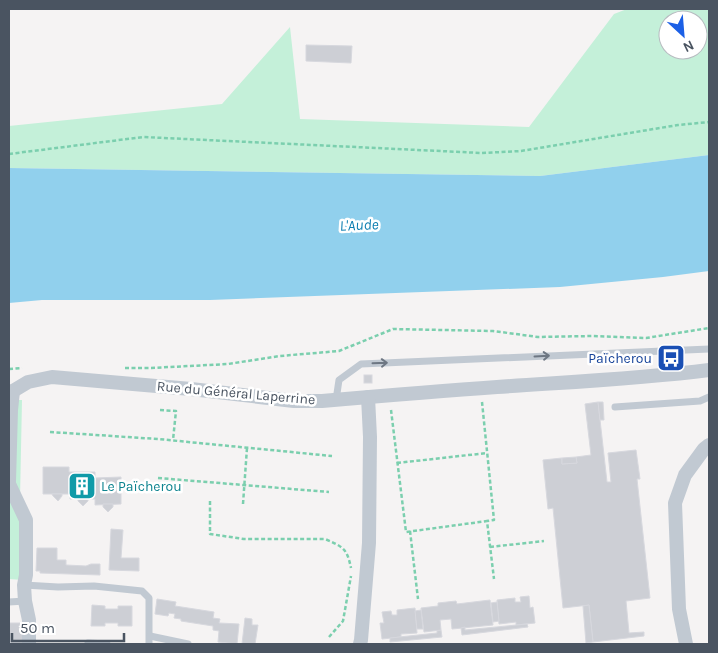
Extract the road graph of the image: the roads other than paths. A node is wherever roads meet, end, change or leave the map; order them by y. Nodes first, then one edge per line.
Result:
1 (709, 349) edge
2 (709, 370) edge
3 (11, 392) edge
4 (709, 396) edge
5 (368, 397) junction
6 (336, 400) junction
7 (615, 407) dead end
8 (709, 445) edge
9 (9, 482) edge
10 (24, 585) junction
11 (25, 600) junction
12 (9, 602) edge
13 (150, 636) junction
14 (360, 642) edge
15 (88, 643) dead end
16 (29, 644) edge
17 (107, 644) edge
18 (149, 644) edge
19 (188, 644) edge
20 (686, 644) edge

6 -> 1 lane
2 - 5 street, Rue du Général Laperrine
3 - 6 street, Rue du Général Laperrine
3 - 9 street
4 - 7 lane
5 - 6 street, Rue du Général Laperrine
5 - 14 street
8 - 20 street
9 - 10 street
10 - 11 street
10 - 13 lane
11 - 12 lane
11 - 16 street
13 - 18 lane
13 - 19 lane
15 - 17 lane

